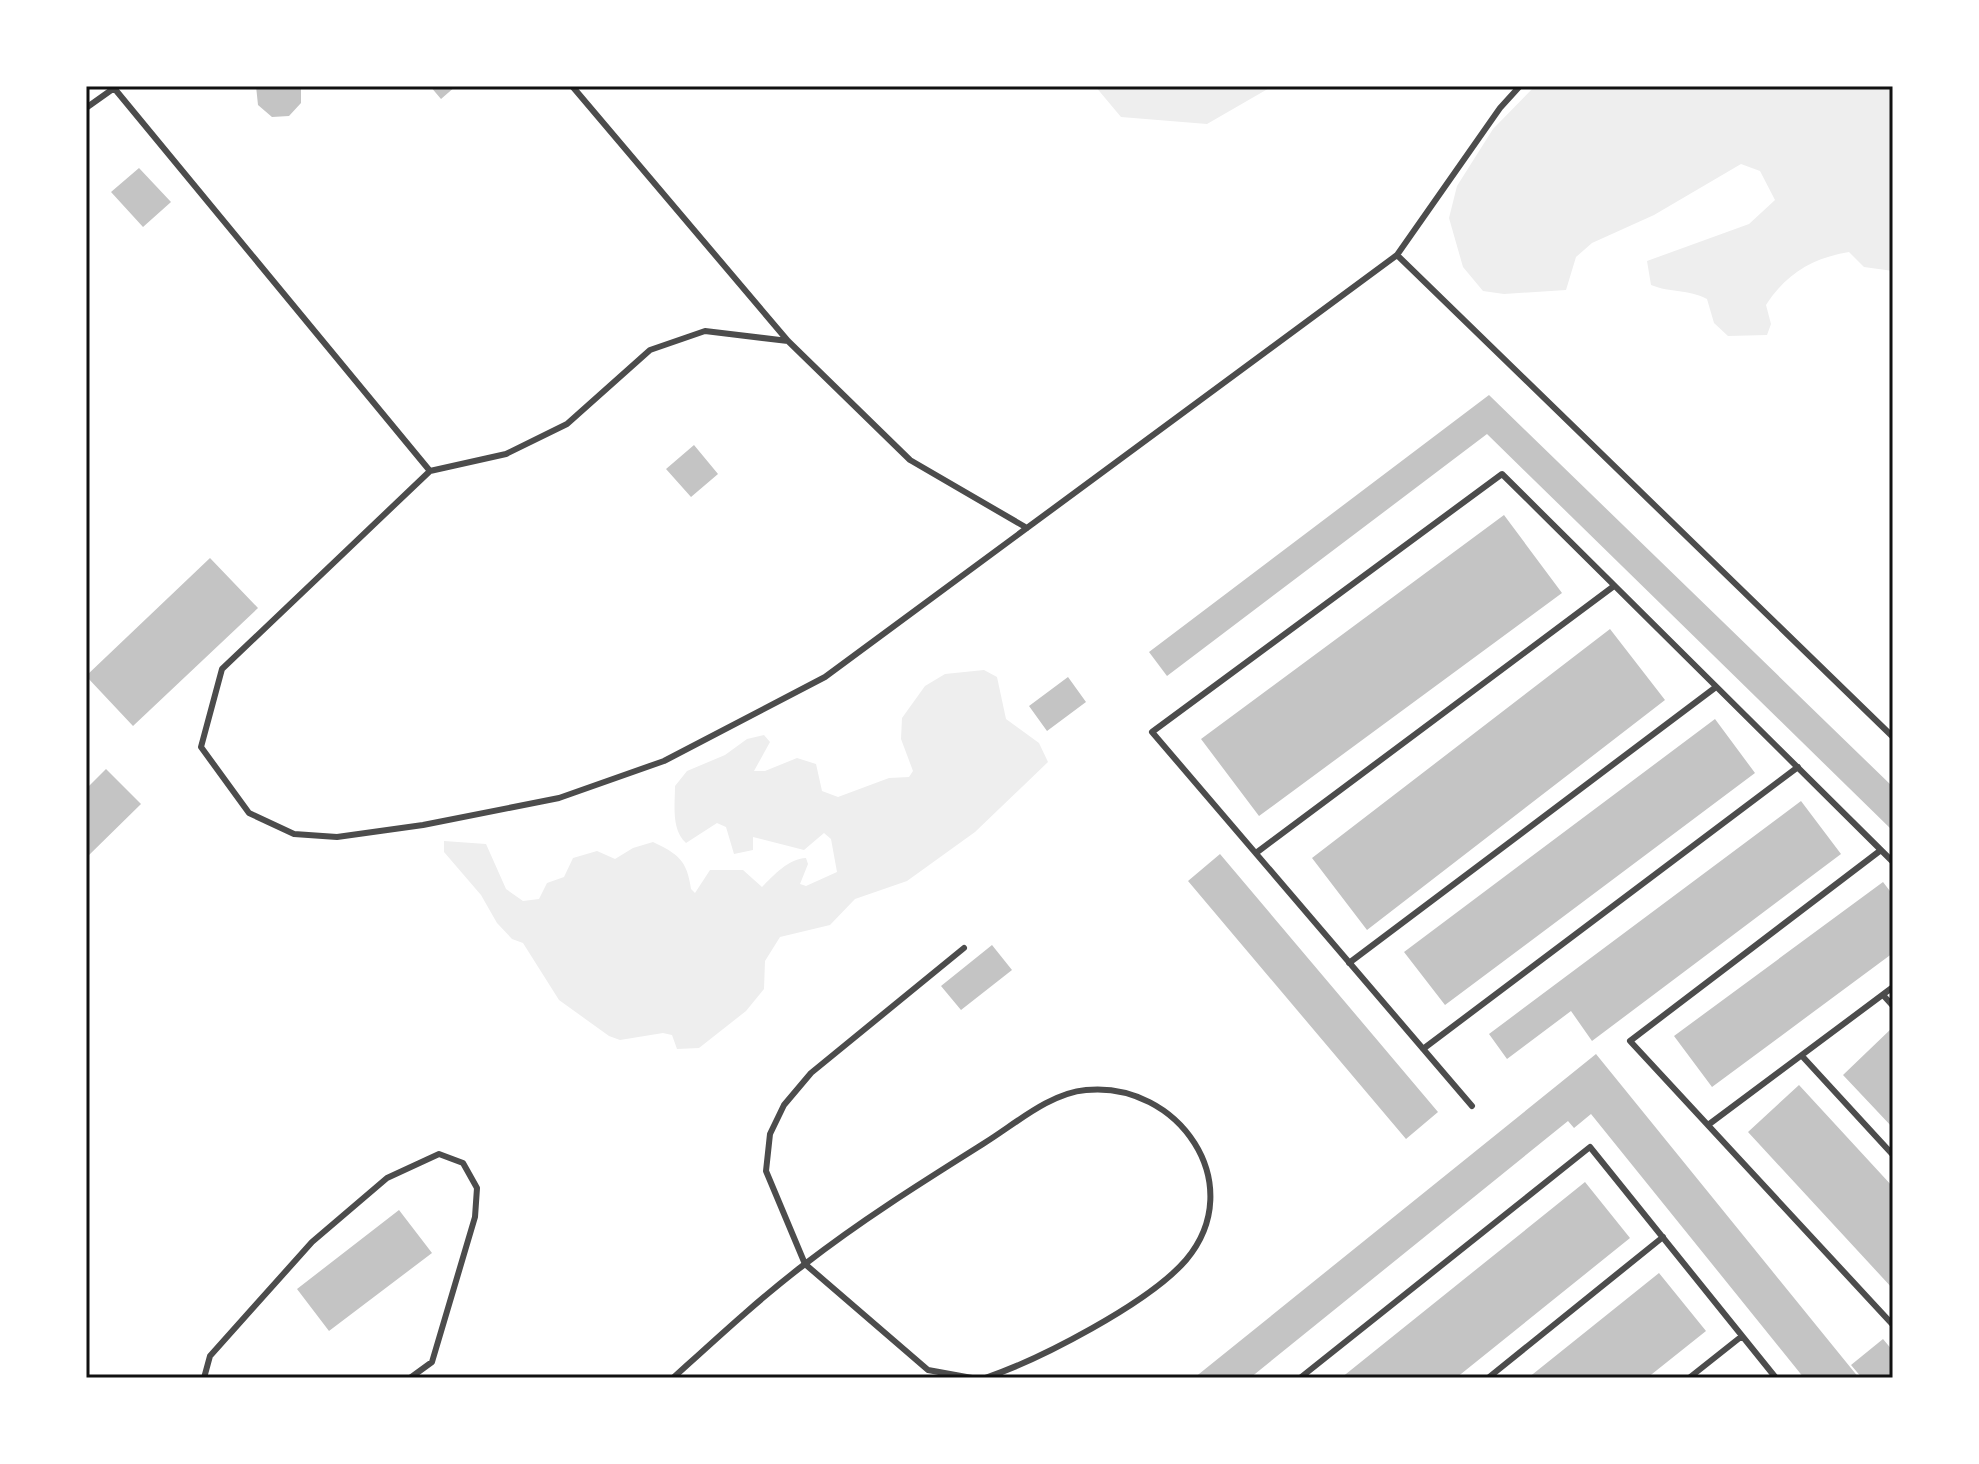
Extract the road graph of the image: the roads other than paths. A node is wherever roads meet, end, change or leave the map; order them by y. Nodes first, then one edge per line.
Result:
1 (572, 86) edge
2 (1520, 86) edge
3 (115, 87) edge
4 (86, 108) edge
5 (1397, 255) junction
6 (788, 341) junction
7 (430, 471) junction
8 (1027, 528) junction
9 (1614, 586) junction
10 (1716, 687) junction
11 (1893, 737) edge
12 (1798, 767) junction
13 (1881, 850) junction
14 (1256, 853) junction
15 (1893, 862) edge
16 (964, 948) dead end
17 (1349, 963) junction
18 (1893, 987) edge
19 (1883, 995) junction
20 (1893, 1006) edge
21 (1423, 1049) junction
22 (1802, 1056) junction
23 (1472, 1106) dead end
24 (1708, 1125) junction
25 (1893, 1155) edge
26 (1663, 1237) junction
27 (805, 1264) junction
28 (1893, 1325) edge
29 (1742, 1336) junction
30 (677, 1377) edge
31 (204, 1378) edge
32 (410, 1378) edge
33 (972, 1378) edge
34 (985, 1378) edge
35 (1300, 1378) edge
36 (1488, 1378) edge
37 (1689, 1378) edge
38 (1776, 1378) edge

1 - 6 lane
2 - 5 lane
3 - 4 lane
3 - 7 lane
5 - 8 lane
5 - 11 lane
6 - 7 lane
6 - 8 lane
7 - 8 lane
9 - 10 lane
9 - 14 lane
9 - 14 lane
10 - 12 lane
10 - 17 lane
12 - 13 lane
12 - 21 lane
13 - 15 lane
13 - 24 lane
14 - 17 lane
16 - 27 lane
17 - 21 lane
18 - 19 lane
19 - 20 lane
19 - 22 lane
21 - 23 lane
22 - 24 lane
22 - 25 lane
24 - 28 lane
26 - 29 lane
26 - 35 lane
26 - 36 lane
27 - 30 lane
27 - 33 lane
27 - 34 lane
29 - 37 lane
29 - 38 lane
31 - 32 lane

